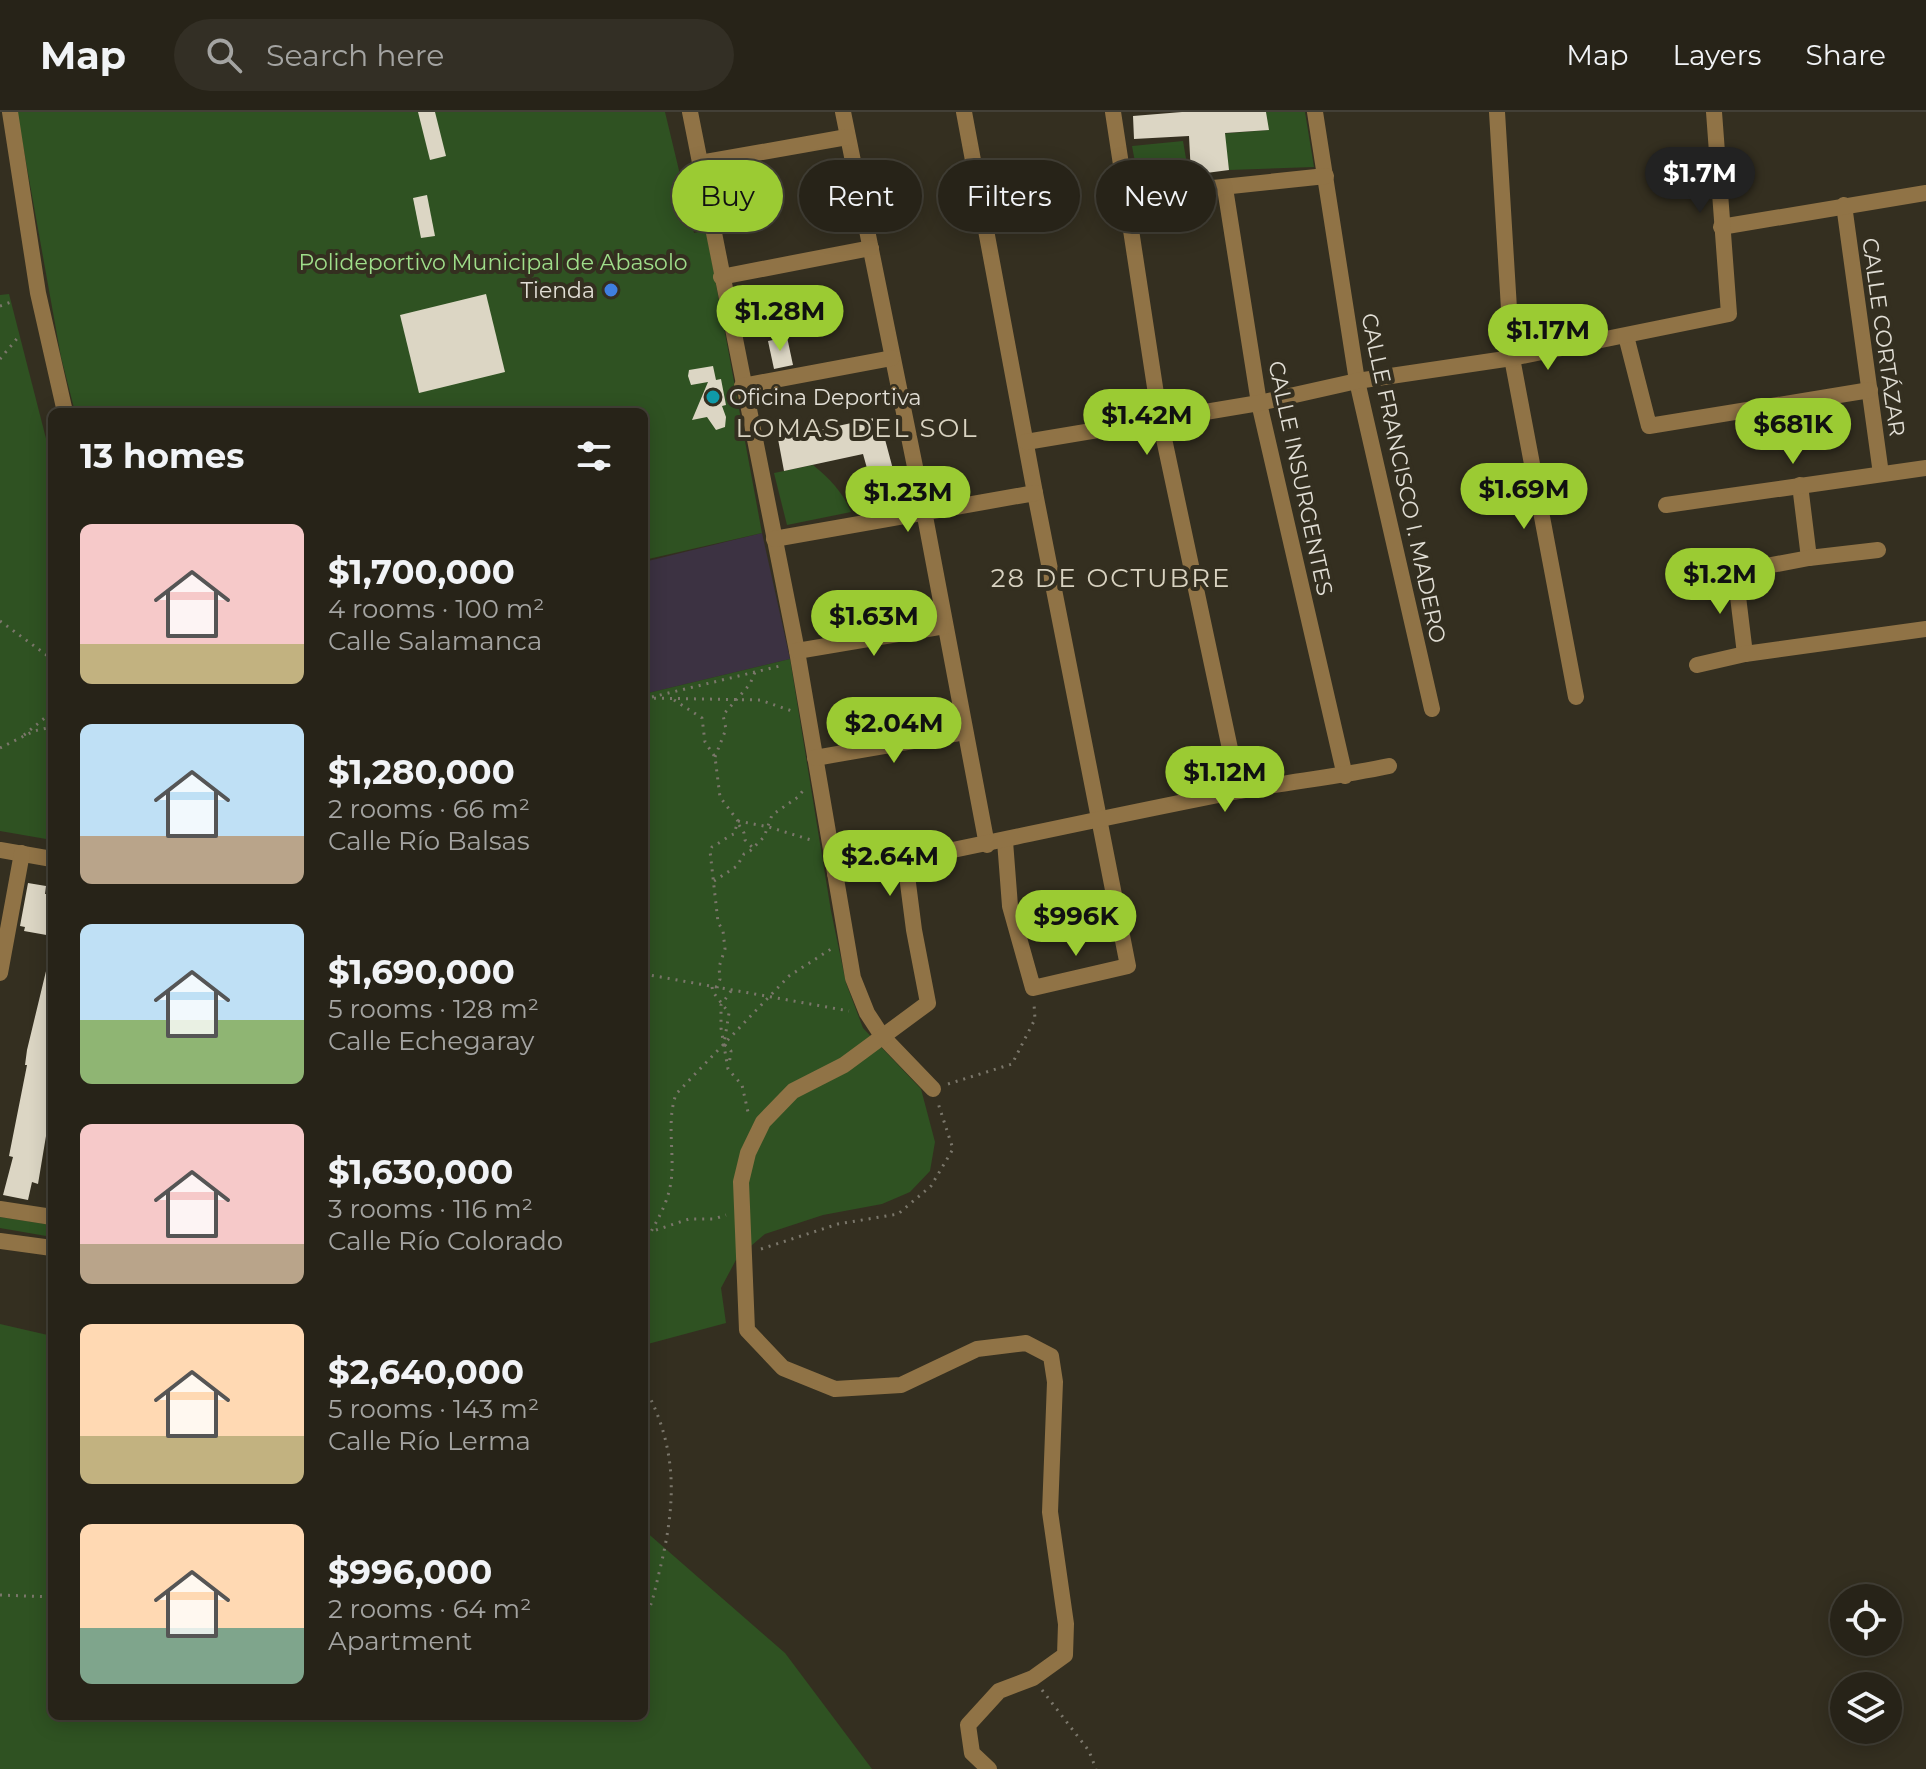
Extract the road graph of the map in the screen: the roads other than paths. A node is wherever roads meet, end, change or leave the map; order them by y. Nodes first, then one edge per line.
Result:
1 (10, 112) edge
2 (690, 112) edge
3 (843, 112) edge
4 (964, 112) edge
5 (1113, 112) edge
6 (1315, 112) edge
7 (1497, 112) edge
8 (1714, 112) edge
9 (847, 137) junction
10 (699, 160) edge
11 (717, 160) edge
12 (1121, 160) edge
13 (1326, 176) junction
14 (1225, 188) junction
15 (1216, 189) edge
16 (1926, 193) edge
17 (1844, 205) junction
18 (1721, 227) junction
19 (713, 232) edge
20 (1132, 232) edge
21 (871, 248) junction
22 (721, 277) junction
23 (1626, 336) junction
24 (892, 358) junction
25 (1512, 358) junction
26 (1357, 381) junction
27 (742, 386) junction
28 (1870, 390) junction
29 (1259, 403) junction
30 (64, 408) edge
31 (1160, 420) junction
32 (1026, 442) junction
33 (1926, 468) edge
34 (1881, 474) junction
35 (1800, 485) junction
36 (1035, 493) junction
37 (1666, 505) dead end
38 (924, 511) junction
39 (774, 539) junction
40 (1878, 550) dead end
41 (1809, 558) junction
42 (1735, 572) junction
43 (1682, 582) dead end
44 (945, 626) junction
45 (1926, 629) edge
46 (1745, 654) junction
47 (797, 655) junction
48 (1697, 665) dead end
49 (1576, 697) dead end
50 (1432, 709) dead end
51 (965, 732) junction
52 (815, 758) junction
53 (1389, 766) dead end
54 (1345, 776) junction
55 (1239, 791) junction
56 (1099, 819) junction
57 (1005, 841) junction
58 (987, 845) junction
59 (0, 850) edge
60 (22, 853) junction
61 (48, 858) edge
62 (905, 860) junction
63 (835, 874) junction
64 (0, 973) edge
65 (882, 1036) junction
66 (933, 1089) road end
67 (0, 1209) edge
68 (48, 1216) edge
69 (0, 1241) edge
70 (48, 1247) edge
71 (989, 1769) edge

1 - 30 street
2 - 10 street
3 - 9 street
4 - 32 street
5 - 12 street
6 - 13 street, CALLE FRANCISCO I. MADERO
7 - 25 street
8 - 18 street
9 - 11 street
9 - 21 street
13 - 14 street
13 - 26 street, CALLE FRANCISCO I. MADERO
14 - 15 street
14 - 29 street, CALLE INSURGENTES
16 - 17 street
17 - 18 street
17 - 28 street, CALLE CORTÁZAR
18 - 23 street
19 - 22 street
20 - 31 street
21 - 22 street
21 - 24 street
22 - 27 street
23 - 25 street
23 - 28 street
24 - 27 street
24 - 38 street
25 - 26 street
25 - 49 street
26 - 29 street
26 - 50 street, CALLE FRANCISCO I. MADERO
27 - 39 street
28 - 34 street, CALLE CORTÁZAR
29 - 31 street
29 - 54 street, CALLE INSURGENTES
31 - 32 street
31 - 55 street
32 - 36 street
33 - 34 street
34 - 35 street
35 - 37 street
35 - 41 street
36 - 38 street
36 - 56 street
38 - 39 street
38 - 44 street
39 - 47 street
40 - 41 street
41 - 42 street
42 - 43 street
42 - 46 street
44 - 47 street
44 - 51 street
45 - 46 street
46 - 48 street
47 - 52 street
51 - 52 street
51 - 58 street
52 - 63 street
53 - 54 street
54 - 55 street
55 - 56 street
56 - 57 street
56 - 57 street
57 - 58 street
58 - 62 street
59 - 60 street
60 - 61 street
60 - 64 street
62 - 63 street
62 - 65 street
63 - 65 street
65 - 66 street
65 - 71 street
67 - 68 street
69 - 70 street

